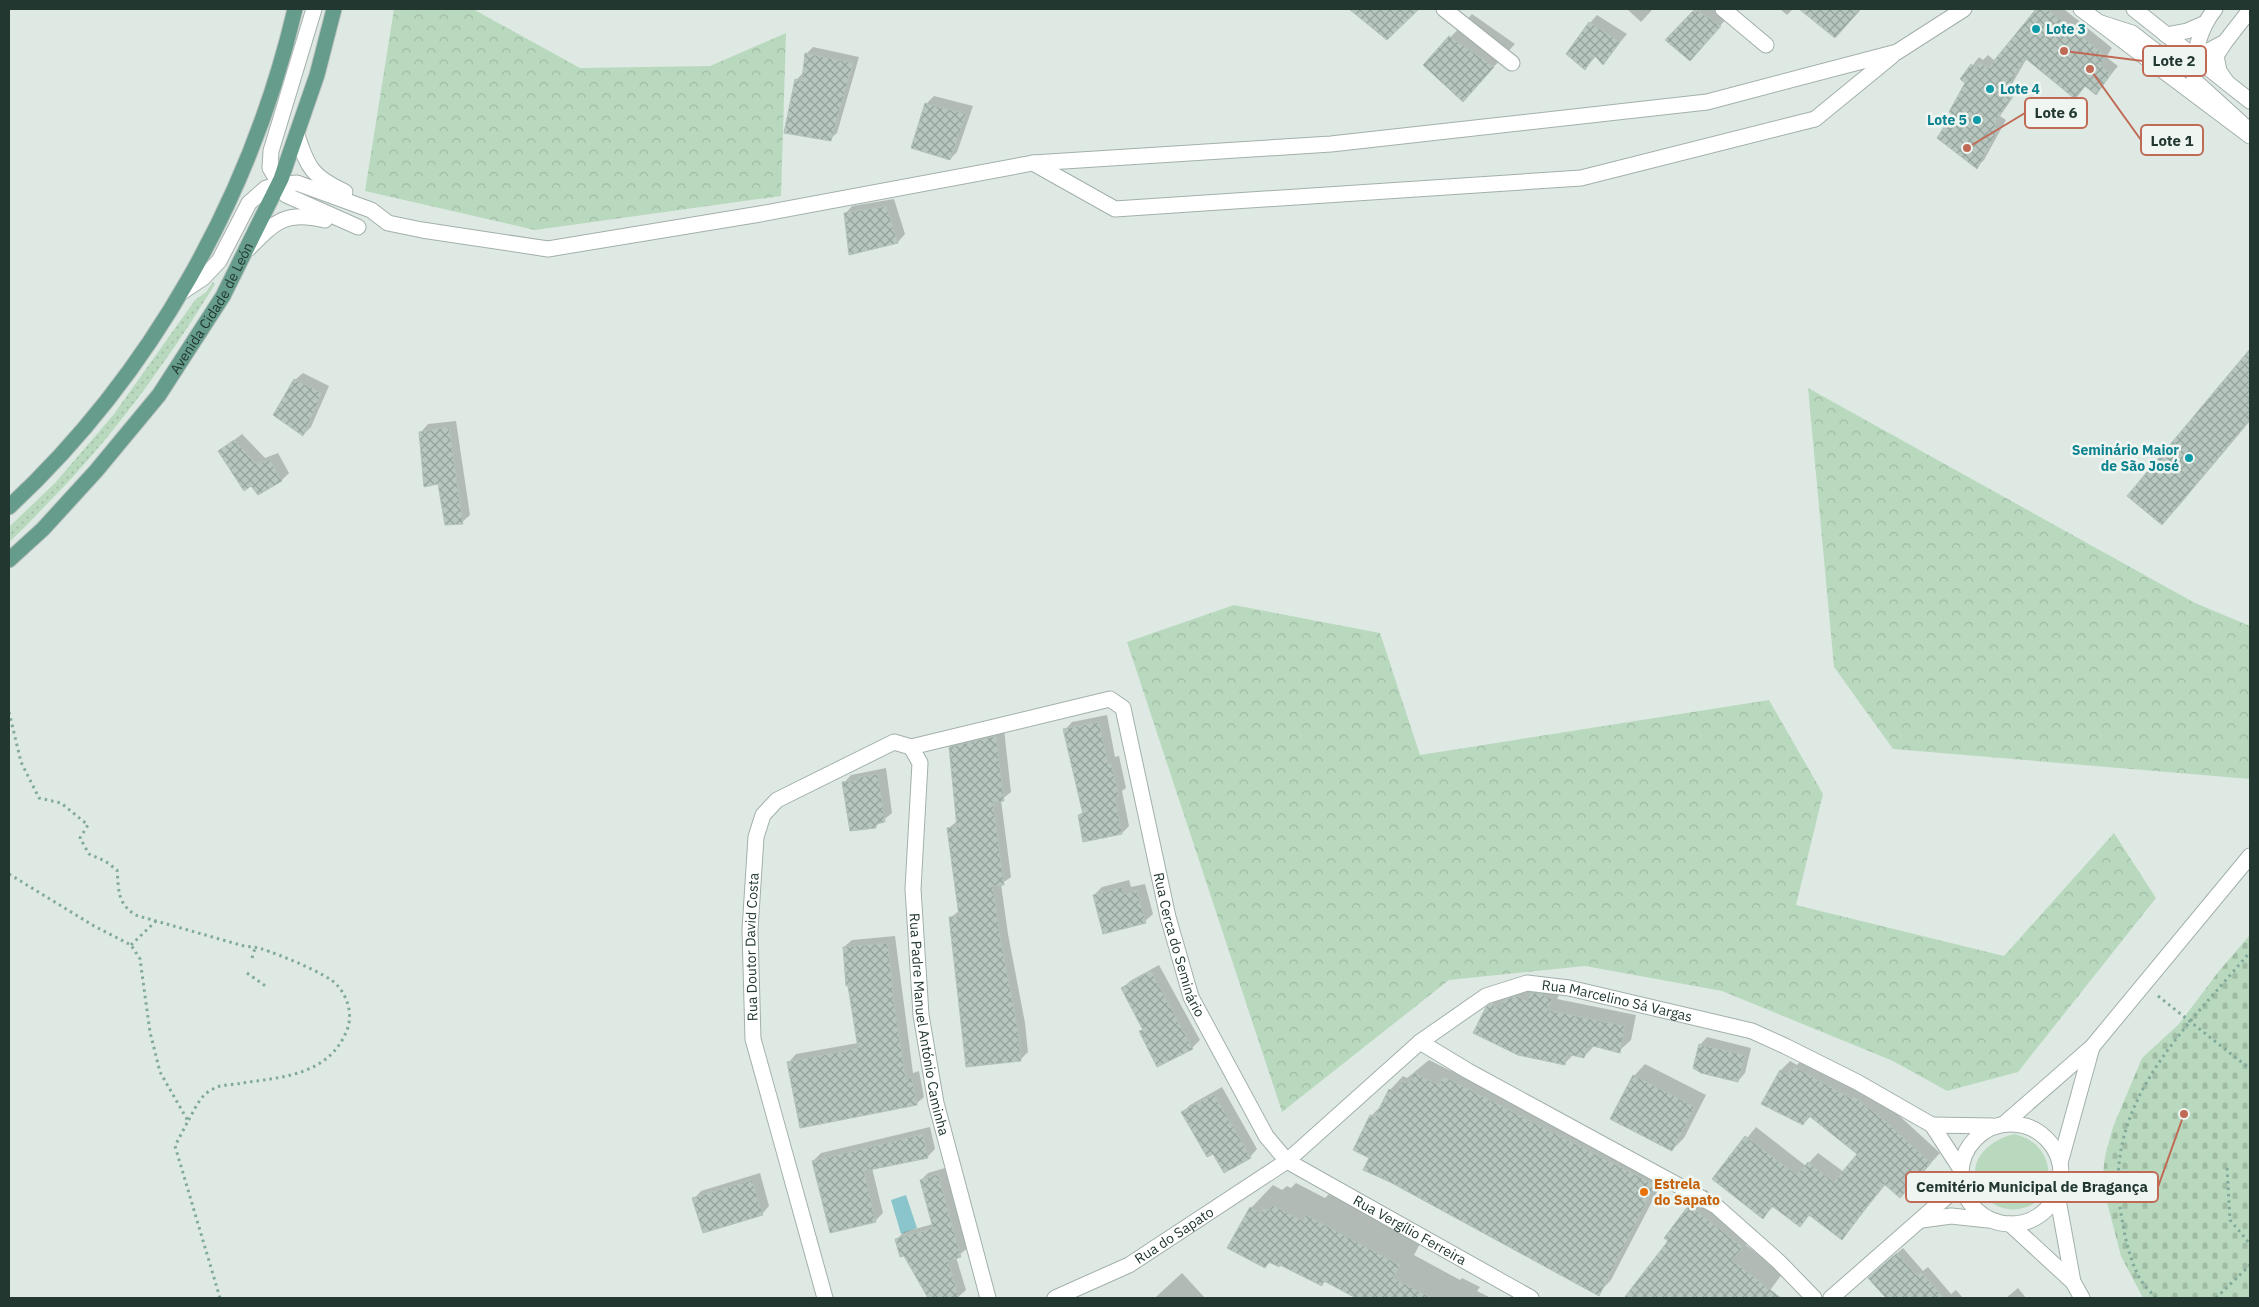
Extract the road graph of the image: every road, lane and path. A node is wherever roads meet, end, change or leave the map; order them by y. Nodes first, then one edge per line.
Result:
1 (295, 9) edge
2 (314, 9) edge
3 (334, 9) edge
4 (1444, 9) edge
5 (1723, 9) edge
6 (1964, 9) edge
7 (2081, 9) edge
8 (2134, 9) edge
9 (2215, 9) edge
10 (2250, 10) edge
11 (2095, 20) junction
12 (2203, 24) junction
13 (2166, 35) junction
14 (2225, 42) junction
15 (1766, 45) dead end
16 (1897, 52) junction
17 (2195, 58) junction
18 (1512, 63) dead end
19 (2229, 85) junction
20 (2250, 101) edge
21 (2250, 131) edge
22 (297, 135) junction
23 (2250, 136) edge
24 (1033, 163) junction
25 (279, 185) junction
26 (370, 210) junction
27 (388, 223) junction
28 (358, 227) junction
29 (246, 250) junction
30 (182, 292) junction
31 (9, 507) edge
32 (9, 560) edge
33 (1122, 708) joint
34 (9, 712) edge
35 (911, 747) junction
36 (2250, 856) edge
37 (9, 874) edge
38 (156, 921) junction
39 (131, 945) junction
40 (255, 948) junction
41 (2250, 952) edge
42 (252, 958) dead end
43 (248, 973) dead end
44 (2144, 985) junction
45 (267, 987) dead end
46 (2191, 1022) junction
47 (1420, 1042) junction
48 (2092, 1047) junction
49 (2250, 1069) edge
50 (188, 1121) junction
51 (1999, 1124) junction
52 (1932, 1125) junction
53 (1287, 1161) junction
54 (2060, 1163) junction
55 (1960, 1168) junction
56 (2227, 1168) dead end
57 (1961, 1184) junction
58 (2057, 1194) junction
59 (1922, 1220) junction
60 (1990, 1220) junction
61 (2010, 1224) junction
62 (2250, 1244) edge
63 (2250, 1265) edge
64 (2073, 1282) junction
65 (1523, 1296) edge
66 (220, 1298) edge
67 (825, 1298) edge
68 (988, 1298) edge
69 (1055, 1298) edge
70 (1814, 1298) edge
71 (1831, 1298) edge
72 (2082, 1298) edge
73 (2156, 1298) edge
74 (2216, 1298) edge

1 - 30 main road
2 - 25 street
3 - 22 main road, Avenida Cidade de León
4 - 18 street
5 - 15 street
6 - 16 street
7 - 11 street
8 - 13 street
9 - 12 street
10 - 14 street
11 - 17 street
11 - 23 street
12 - 13 street
12 - 17 street
13 - 17 street
14 - 17 street
14 - 19 street
16 - 24 street
16 - 24 street
17 - 19 street
17 - 21 street
19 - 20 street
22 - 25 main road, Avenida Cidade de León
22 - 26 street
24 - 27 street
25 - 26 street
25 - 28 street
25 - 29 main road, Avenida Cidade de León
25 - 30 street
26 - 27 street
27 - 28 street
28 - 29 street
29 - 32 main road, Avenida Cidade de León
30 - 31 main road
33 - 35 street, Rua Doutor David Costa
33 - 53 street, Rua Cerca do Seminário
34 - 38 path
35 - 67 street, Rua Doutor David Costa
35 - 68 street, Rua Padre Manuel António Caminha
36 - 44 street
37 - 39 path
38 - 39 path
38 - 40 path
39 - 50 path
40 - 42 path
40 - 50 path
41 - 46 path
43 - 45 path
44 - 46 path
44 - 48 street
46 - 49 path
46 - 73 path
47 - 52 street, Rua Marcelino Sá Vargas
47 - 53 street, Rua Marcelino Sá Vargas
47 - 70 street
48 - 51 street
48 - 54 street
50 - 66 path
51 - 52 street
51 - 54 street
51 - 55 street
52 - 55 street, Rua Marcelino Sá Vargas
53 - 65 street, Rua Vergílio Ferreira
53 - 69 street, Rua do Sapato
54 - 58 street
55 - 57 street
56 - 62 path
57 - 59 street
57 - 60 street
58 - 61 street
58 - 64 street
59 - 60 street
59 - 71 street
60 - 61 street
61 - 64 street
63 - 74 path
64 - 72 street

